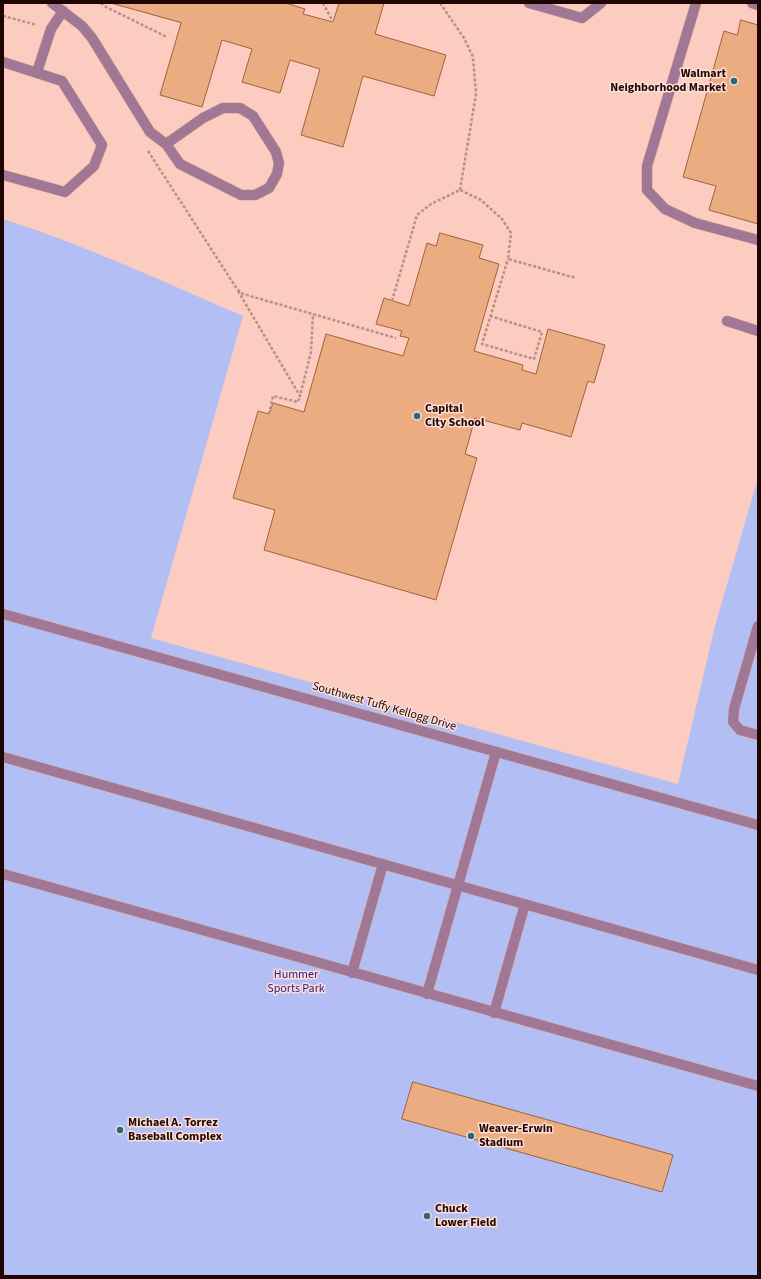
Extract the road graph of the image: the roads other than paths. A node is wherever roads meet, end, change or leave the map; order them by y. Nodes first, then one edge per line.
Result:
1 (52, 3) edge
2 (529, 3) edge
3 (602, 3) edge
4 (696, 3) edge
5 (752, 3) edge
6 (758, 5) edge
7 (63, 11) junction
8 (3, 62) edge
9 (37, 72) junction
10 (166, 144) junction
11 (3, 175) edge
12 (758, 240) edge
13 (726, 321) dead end
14 (758, 331) edge
15 (3, 614) edge
16 (758, 626) edge
17 (758, 735) edge
18 (496, 752) junction
19 (3, 757) edge
20 (758, 825) edge
21 (383, 864) junction
22 (3, 874) edge
23 (458, 885) junction
24 (525, 904) junction
25 (758, 970) edge
26 (352, 973) junction
27 (427, 994) junction
28 (494, 1012) junction
29 (758, 1086) edge

1 - 7 street
2 - 3 street
4 - 12 street
5 - 6 street
7 - 9 street
7 - 10 street
8 - 9 street
9 - 11 street
10 - 10 street
13 - 14 street
15 - 18 street, Southwest Tuffy Kellogg Drive
16 - 17 street
18 - 20 street, Southwest Tuffy Kellogg Drive
18 - 23 street
19 - 21 street
21 - 23 street
21 - 26 street
22 - 26 street
23 - 24 street
23 - 27 street
24 - 25 street
24 - 28 street
26 - 27 street
27 - 28 street
28 - 29 street

